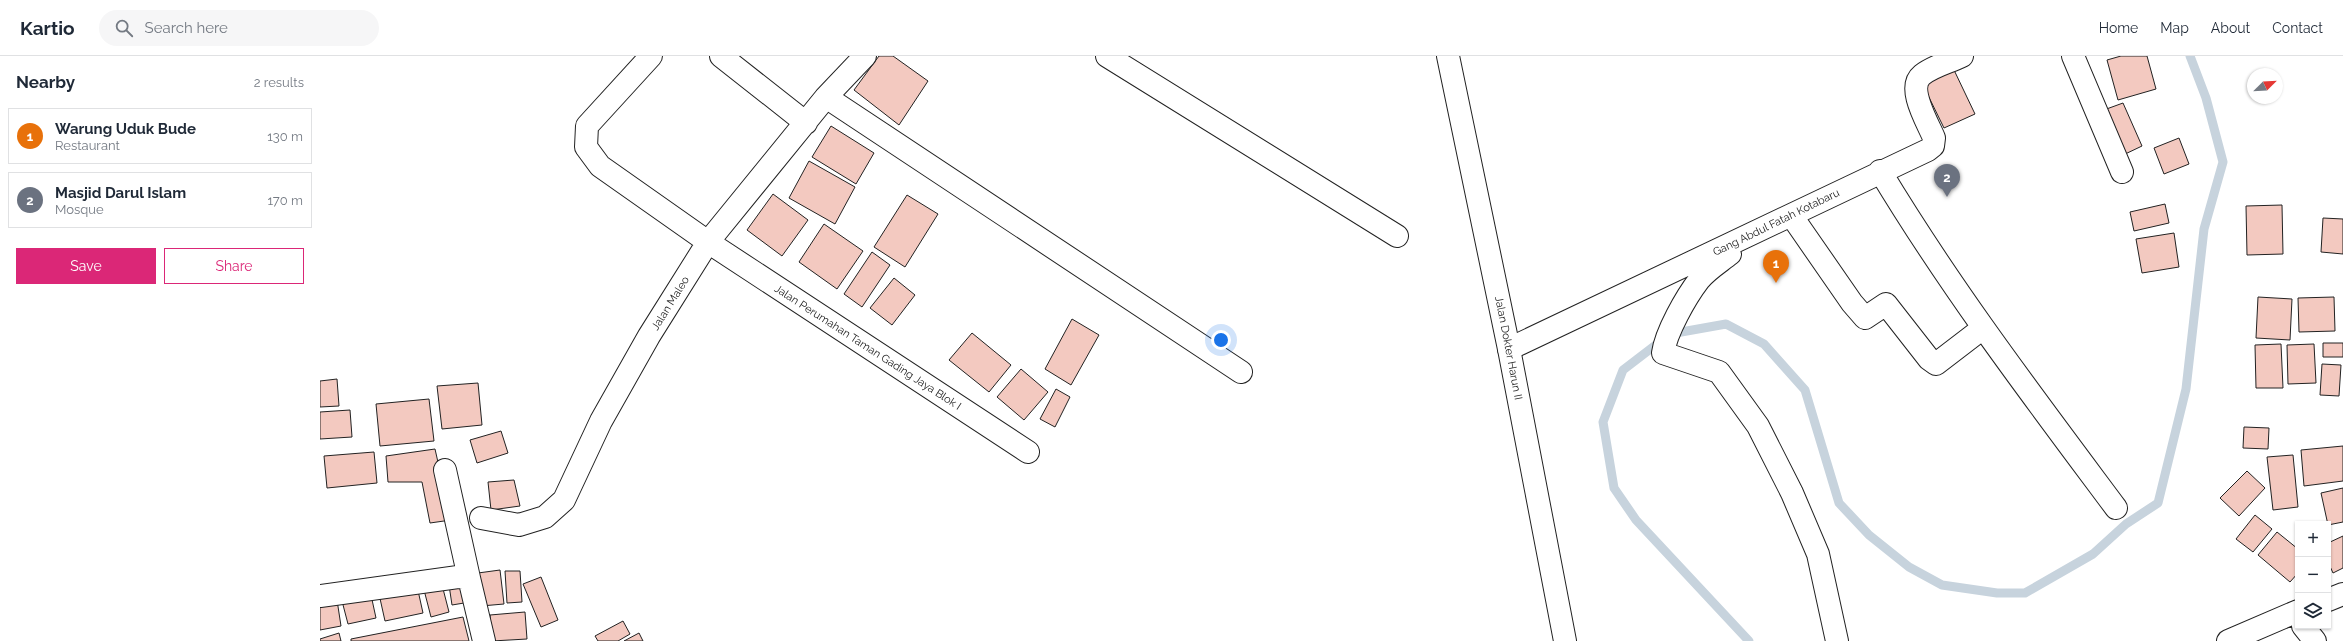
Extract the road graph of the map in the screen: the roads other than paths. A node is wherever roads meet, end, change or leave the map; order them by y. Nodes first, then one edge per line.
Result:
1 (651, 56) edge
2 (722, 56) edge
3 (865, 56) edge
4 (1107, 56) edge
5 (1448, 56) edge
6 (1962, 56) edge
7 (2073, 56) edge
8 (826, 98) junction
9 (806, 123) junction
10 (1880, 171) junction
11 (2122, 172) dead end
12 (1791, 216) junction
13 (1766, 228) junction
14 (1396, 236) dead end
15 (708, 242) junction
16 (1983, 328) junction
17 (1509, 349) junction
18 (1241, 372) dead end
19 (1028, 452) dead end
20 (446, 470) dead end
21 (2116, 508) dead end
22 (481, 518) dead end
23 (469, 578) junction
24 (2343, 594) edge
25 (320, 596) edge
26 (2331, 599) edge
27 (2295, 618) edge
28 (2306, 629) edge
29 (484, 641) edge
30 (1565, 641) edge
31 (1837, 641) edge
32 (2228, 641) edge
33 (2315, 641) edge

1 - 15 street, Jalan Perumahan Taman Gading Jaya Blok I
2 - 9 street
3 - 8 street, Jalan Maleo
4 - 14 street
5 - 17 street, Jalan Dokter Harun II
6 - 10 street, Gang Abdul Fatah Kotabaru
7 - 11 street
8 - 9 street, Jalan Maleo
8 - 18 street
9 - 15 street, Jalan Maleo
10 - 12 street, Gang Abdul Fatah Kotabaru
10 - 16 street
12 - 13 street, Gang Abdul Fatah Kotabaru
12 - 16 street
13 - 17 street, Gang Abdul Fatah Kotabaru
13 - 31 street
15 - 19 street, Jalan Perumahan Taman Gading Jaya Blok I
15 - 22 street, Jalan Maleo
16 - 21 street
17 - 30 street, Jalan Dokter Harun II
20 - 23 street
23 - 25 street
23 - 29 street
24 - 26 street
27 - 32 street
28 - 33 street

